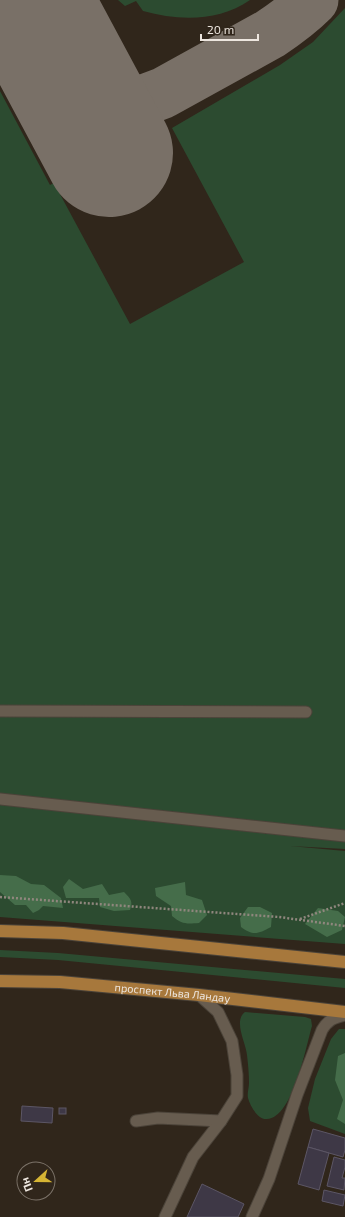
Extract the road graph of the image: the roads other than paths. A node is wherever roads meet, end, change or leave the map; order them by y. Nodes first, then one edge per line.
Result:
1 (0, 711) edge
2 (306, 712) dead end
3 (0, 799) edge
4 (345, 836) edge
5 (0, 931) edge
6 (345, 962) edge
7 (0, 981) edge
8 (199, 995) junction
9 (345, 1014) edge
10 (136, 1121) dead end
11 (221, 1121) junction
12 (165, 1217) edge
13 (252, 1217) edge

1 - 2 lane
3 - 4 lane
5 - 6 main road
7 - 8 main road, проспект Льва Ландау
8 - 9 main road, проспект Льва Ландау
8 - 11 lane
9 - 13 lane
10 - 11 lane
11 - 12 lane

